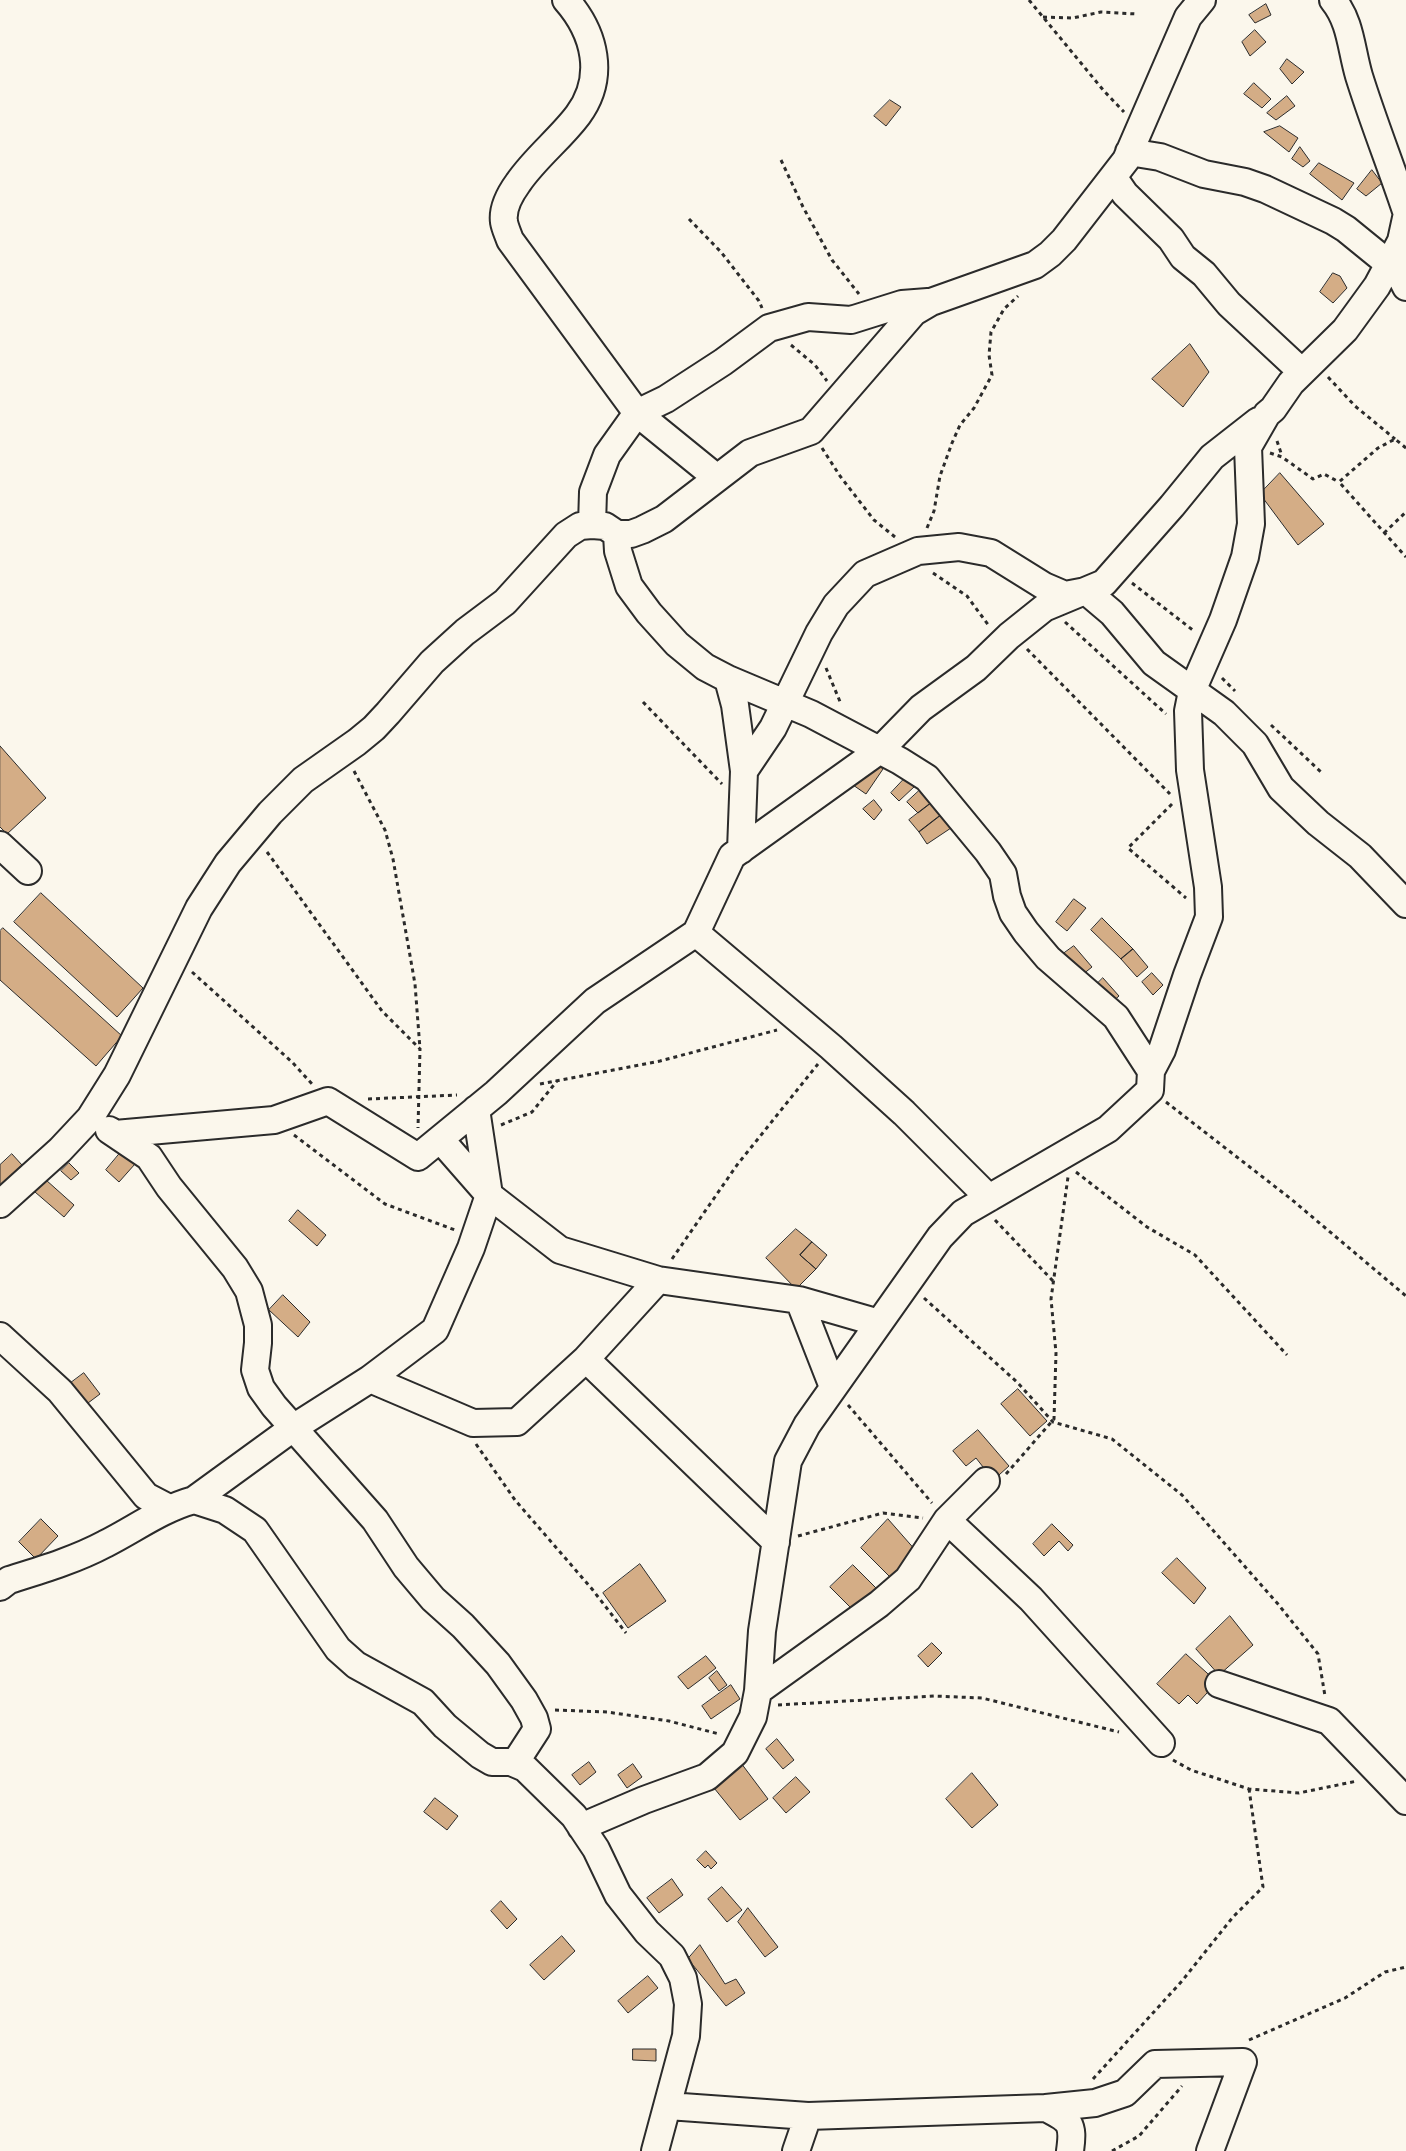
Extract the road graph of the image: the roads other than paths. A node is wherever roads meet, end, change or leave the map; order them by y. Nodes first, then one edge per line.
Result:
1 (566, 0) edge
2 (1202, 0) edge
3 (1333, 0) edge
4 (1129, 152) junction
5 (1114, 178) junction
6 (1406, 211) edge
7 (1406, 218) edge
8 (1389, 264) junction
9 (1406, 287) edge
10 (931, 302) junction
11 (1308, 366) junction
12 (637, 413) junction
13 (1242, 443) junction
14 (717, 478) junction
15 (592, 525) junction
16 (617, 534) junction
17 (1086, 591) junction
18 (728, 679) junction
19 (1192, 691) junction
20 (784, 702) junction
21 (880, 750) junction
22 (744, 771) junction
23 (0, 845) edge
24 (741, 850) junction
25 (28, 871) dead end
26 (1406, 904) edge
27 (696, 933) junction
28 (1150, 1080) junction
29 (476, 1109) junction
30 (90, 1118) junction
31 (115, 1134) junction
32 (440, 1139) junction
33 (489, 1195) junction
34 (984, 1201) junction
35 (0, 1204) edge
36 (658, 1280) junction
37 (799, 1300) junction
38 (878, 1323) junction
39 (0, 1336) edge
40 (586, 1360) junction
41 (370, 1379) junction
42 (834, 1387) junction
43 (293, 1428) junction
44 (983, 1484) road end
45 (194, 1500) junction
46 (145, 1509) junction
47 (947, 1520) junction
48 (776, 1542) junction
49 (0, 1587) edge
50 (1219, 1684) dead end
51 (756, 1699) junction
52 (1161, 1744) road end
53 (515, 1763) junction
54 (1406, 1801) edge
55 (581, 1827) junction
56 (668, 2106) junction
57 (1058, 2106) junction
58 (808, 2116) junction
59 (655, 2151) edge
60 (796, 2151) edge
61 (1070, 2151) edge
62 (1210, 2151) edge

1 - 12 street
2 - 4 street
3 - 6 street
4 - 5 street
4 - 8 street
5 - 10 street
5 - 11 street
7 - 8 street
8 - 9 street
8 - 11 street
10 - 12 street
10 - 14 street
11 - 13 street
12 - 14 street
12 - 15 street
13 - 17 street
13 - 19 street
14 - 16 street
15 - 16 street
15 - 30 street
16 - 18 street
17 - 19 street
17 - 20 street
17 - 21 street
18 - 20 street
18 - 22 street
19 - 26 street
19 - 28 street
20 - 21 street
20 - 22 street
21 - 24 street
21 - 28 street
22 - 24 street
23 - 25 street
24 - 27 street
27 - 29 street
27 - 34 street
28 - 34 street
29 - 32 street
29 - 33 street
30 - 31 street
30 - 35 street
31 - 32 street
31 - 43 street
32 - 33 street
33 - 36 street
33 - 41 street
34 - 38 street
36 - 37 street
36 - 40 street
37 - 38 street
37 - 42 street
38 - 42 street
39 - 46 street
40 - 41 street
40 - 48 street
41 - 43 street
42 - 48 street
43 - 45 street
43 - 53 street
44 - 47 street
45 - 46 street
45 - 53 street
46 - 49 street
47 - 51 street
47 - 52 street
48 - 51 street
50 - 54 street
51 - 55 street
53 - 55 street
55 - 56 street
56 - 58 street
56 - 59 street
57 - 58 street
57 - 61 street
57 - 62 street
58 - 60 street

